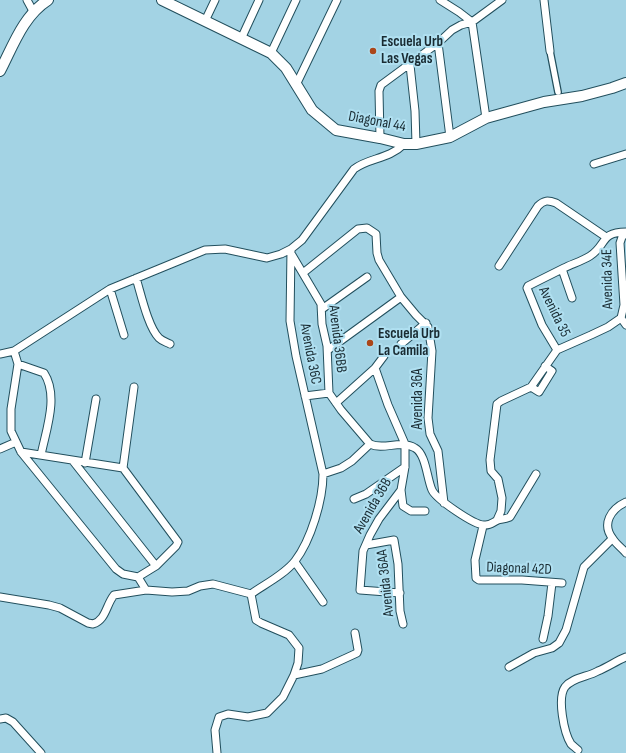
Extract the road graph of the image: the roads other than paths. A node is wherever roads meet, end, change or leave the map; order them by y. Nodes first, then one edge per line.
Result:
1 (27, 0) edge
2 (48, 0) edge
3 (162, 0) edge
4 (215, 0) edge
5 (259, 0) edge
6 (296, 0) edge
7 (337, 0) edge
8 (502, 0) edge
9 (544, 0) edge
10 (445, 1) edge
11 (174, 3) edge
12 (33, 11) junction
13 (205, 22) junction
14 (472, 22) junction
15 (241, 39) junction
16 (438, 43) junction
17 (550, 51) joint
18 (272, 53) junction
19 (410, 65) junction
20 (0, 71) edge
21 (626, 83) edge
22 (296, 85) junction
23 (558, 92) dead end
24 (486, 118) junction
25 (450, 137) junction
26 (380, 138) junction
27 (404, 144) junction
28 (416, 144) junction
29 (626, 154) edge
30 (594, 164) dead end
31 (626, 232) edge
32 (606, 237) junction
33 (291, 252) junction
34 (499, 266) dead end
35 (562, 269) junction
36 (303, 273) junction
37 (367, 277) dead end
38 (136, 278) junction
39 (110, 289) junction
40 (401, 298) junction
41 (572, 298) dead end
42 (322, 309) junction
43 (621, 318) junction
44 (426, 324) junction
45 (626, 325) edge
46 (124, 334) dead end
47 (170, 344) dead end
48 (401, 344) dead end
49 (328, 350) junction
50 (558, 350) junction
51 (14, 351) junction
52 (0, 354) edge
53 (384, 356) dead end
54 (18, 364) junction
55 (375, 368) junction
56 (134, 387) dead end
57 (329, 393) junction
58 (305, 396) junction
59 (96, 399) dead end
60 (336, 403) junction
61 (16, 442) junction
62 (370, 444) junction
63 (405, 444) junction
64 (0, 449) edge
65 (21, 452) junction
66 (41, 455) junction
67 (73, 461) junction
68 (85, 463) junction
69 (405, 467) junction
70 (123, 468) junction
71 (323, 474) junction
72 (536, 474) dead end
73 (401, 490) junction
74 (354, 499) dead end
75 (626, 502) edge
76 (444, 503) junction
77 (425, 511) dead end
78 (498, 520) junction
79 (483, 526) junction
80 (612, 539) junction
81 (366, 545) junction
82 (626, 553) edge
83 (295, 562) junction
84 (156, 566) junction
85 (138, 577) junction
86 (552, 582) junction
87 (562, 583) dead end
88 (146, 590) junction
89 (400, 593) junction
90 (251, 594) junction
91 (0, 598) edge
92 (323, 602) dead end
93 (403, 624) dead end
94 (355, 633) dead end
95 (543, 639) dead end
96 (626, 657) edge
97 (509, 667) dead end
98 (294, 675) junction
99 (0, 719) edge
100 (578, 750) dead end
101 (41, 753) edge
102 (217, 753) edge

1 - 12 street
2 - 12 main road
3 - 11 main road, Diagonal 44
4 - 13 street
5 - 15 street
6 - 18 street
7 - 22 street
8 - 14 street
9 - 17 street
10 - 14 street
11 - 13 main road, Diagonal 44
12 - 20 main road
13 - 15 main road, Diagonal 44
14 - 16 street
14 - 24 street
15 - 18 main road, Diagonal 44
16 - 19 street
16 - 25 street
17 - 23 street
18 - 22 main road, Diagonal 44
19 - 26 street
19 - 28 street
21 - 24 main road, Diagonal 44
22 - 26 main road, Diagonal 44
24 - 25 main road, Diagonal 44
25 - 28 main road, Diagonal 44
26 - 27 main road, Diagonal 44
27 - 28 main road, Diagonal 44
27 - 33 street
29 - 30 street
31 - 32 street
31 - 43 street, Avenida 34E
32 - 34 street
32 - 35 street
33 - 36 street, Avenida 36BB
33 - 38 street
33 - 58 street, Avenida 36C
35 - 41 street
35 - 50 street, Avenida 35
36 - 40 street
36 - 42 street, Avenida 36BB
37 - 42 street
38 - 39 street
38 - 47 street
39 - 46 street
39 - 51 street
40 - 44 street
40 - 49 street
42 - 49 street, Avenida 36BB
43 - 45 street, Avenida 34E
43 - 50 street
44 - 48 street
44 - 76 street, Avenida 36A
49 - 57 street, Avenida 36BB
50 - 78 street
51 - 52 street
51 - 54 street
53 - 55 street
54 - 61 street
54 - 66 street
55 - 60 street
55 - 63 street, Avenida 36B
56 - 70 street
57 - 58 street
57 - 60 street, Avenida 36BB
58 - 71 street, Avenida 36C
59 - 68 street
60 - 62 street, Avenida 36BB
61 - 64 street
61 - 65 street
62 - 63 street
62 - 71 street
63 - 69 street, Avenida 36B
63 - 76 street
65 - 66 street
65 - 85 street
66 - 67 street
67 - 68 street
67 - 84 street
68 - 70 street
69 - 73 street, Avenida 36B
69 - 74 street
70 - 84 street
71 - 83 street, Avenida 36C
72 - 78 street
73 - 77 street
73 - 81 street, Avenida 36B
75 - 80 street
76 - 79 street
78 - 79 street
79 - 86 street, Diagonal 42D
80 - 82 street
80 - 97 street
81 - 89 street, Avenida 36AA
81 - 89 street, Avenida 36B
83 - 90 street, Avenida 36C
83 - 92 street
84 - 85 street
85 - 88 street
86 - 87 street, Diagonal 42D
86 - 95 street
88 - 90 street
88 - 91 street
89 - 93 street, Avenida 36AA
90 - 98 street
94 - 98 street
96 - 100 street
98 - 102 street
99 - 101 street

